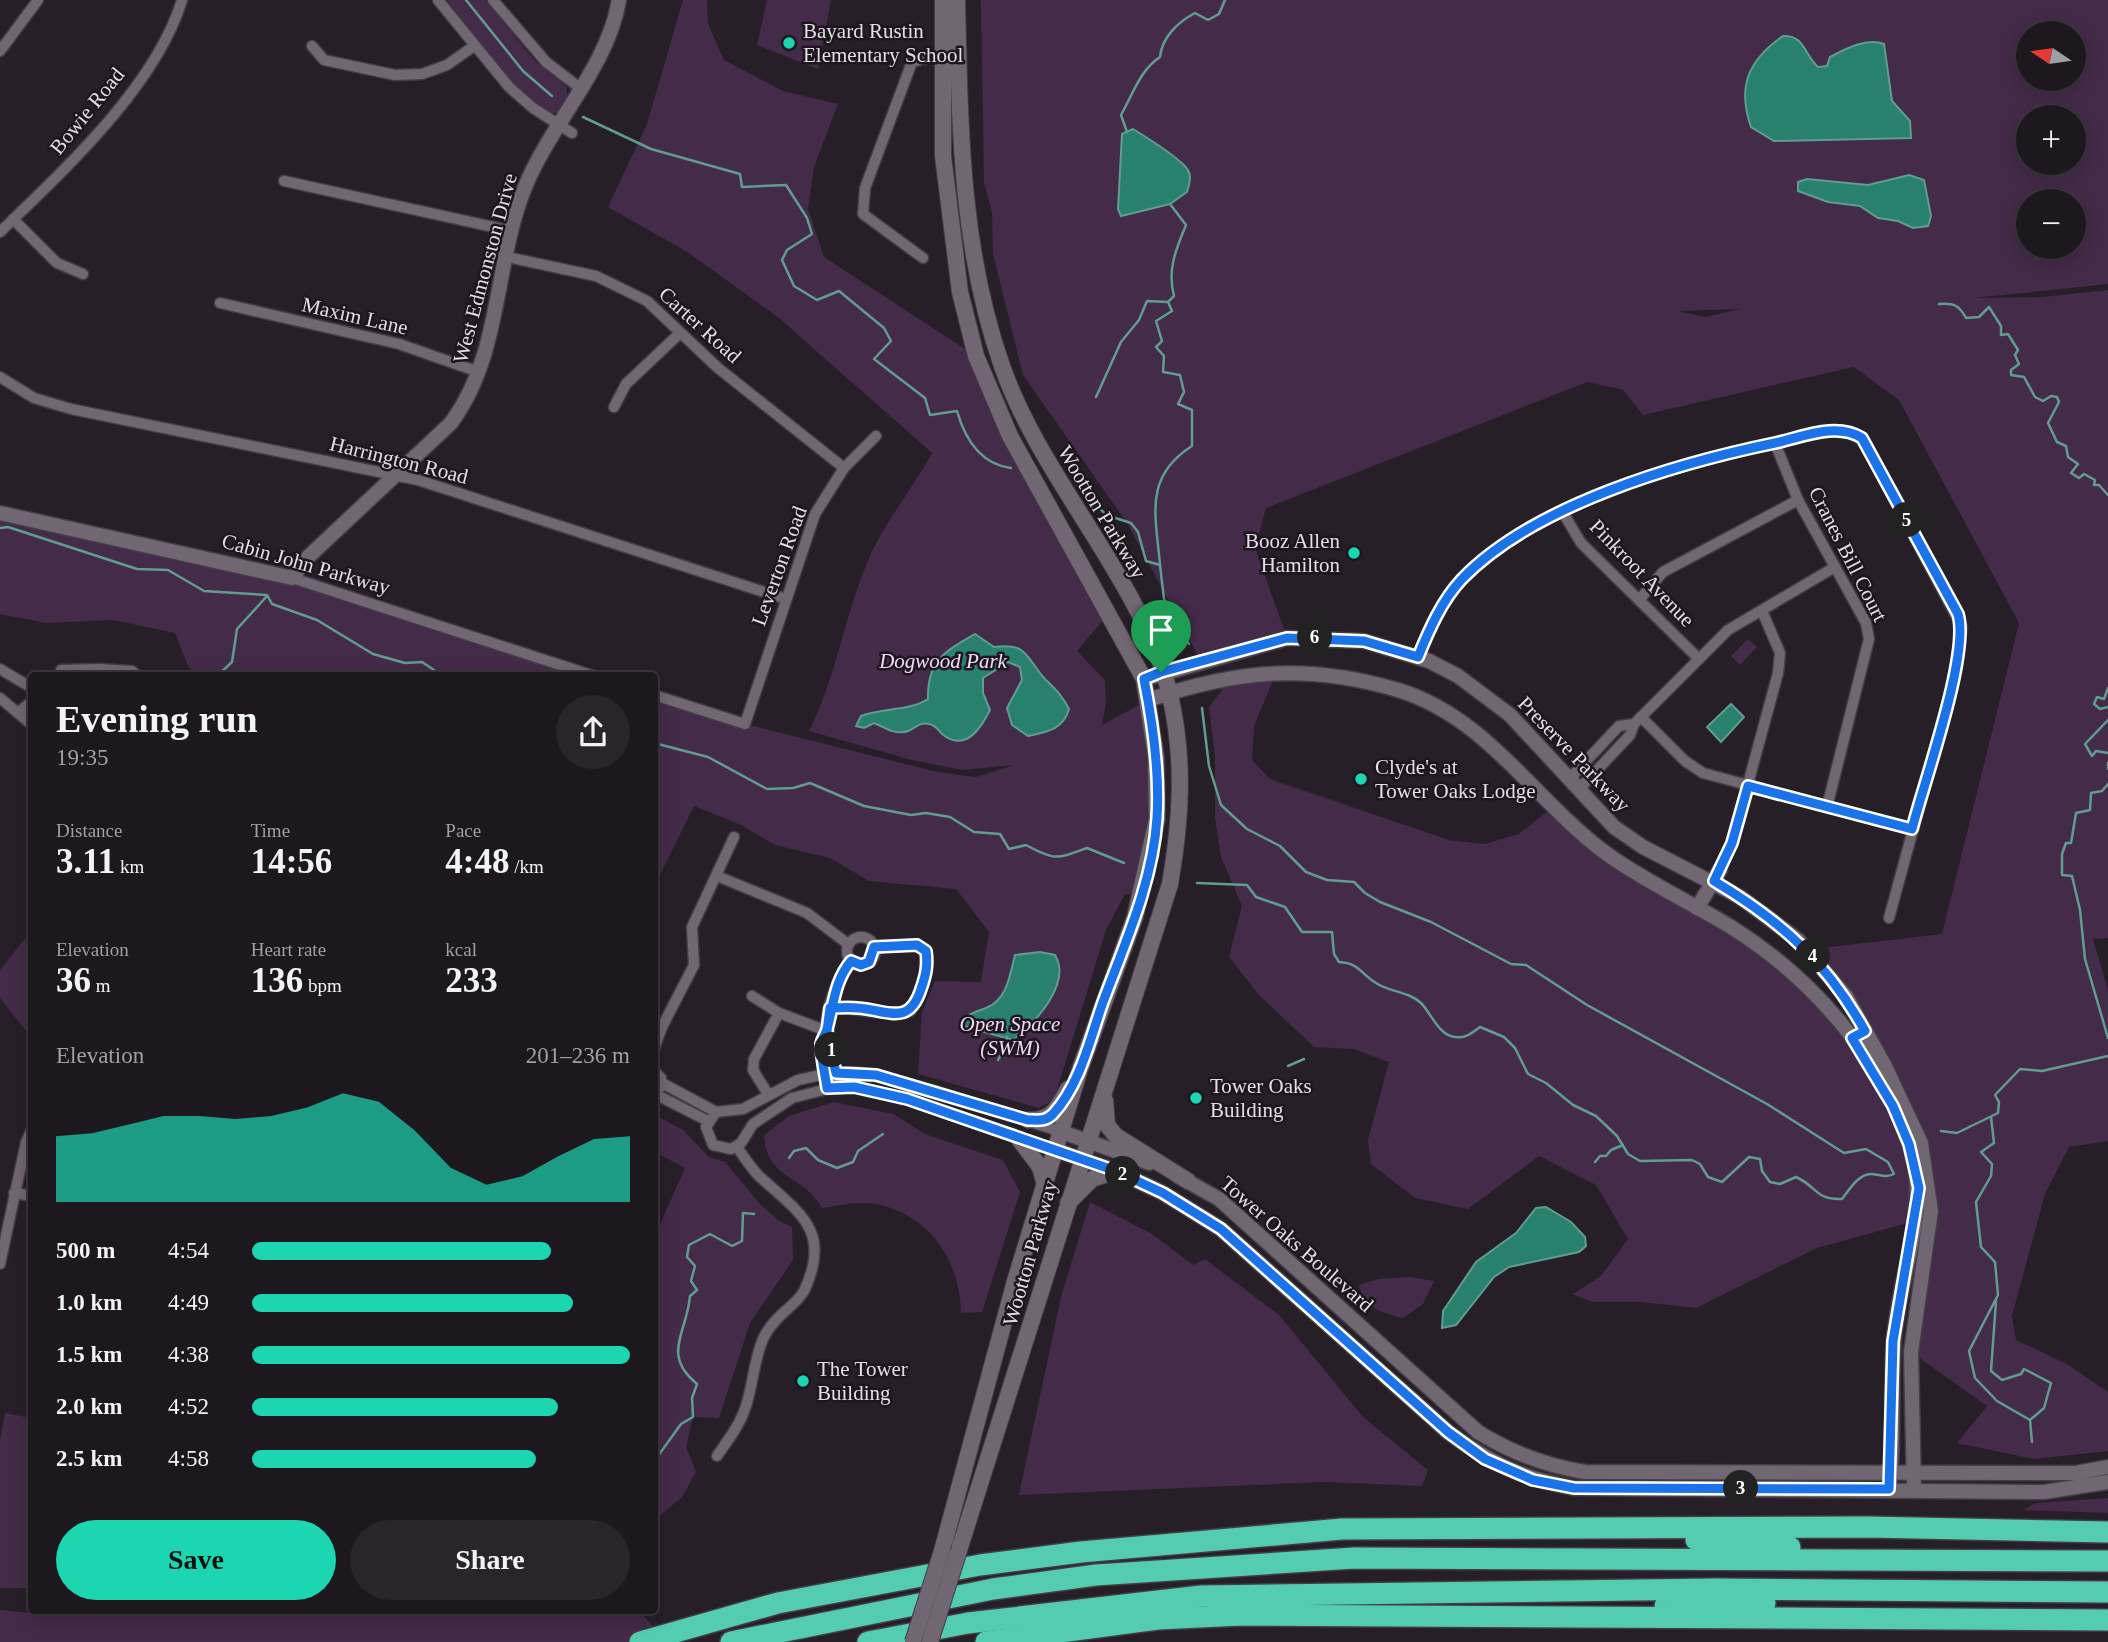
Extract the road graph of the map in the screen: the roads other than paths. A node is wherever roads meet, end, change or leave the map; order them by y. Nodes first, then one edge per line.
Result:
1 (38, 0) edge
2 (182, 0) edge
3 (438, 0) edge
4 (493, 0) edge
5 (620, 0) edge
6 (943, 0) edge
7 (957, 0) edge
8 (312, 46) dead end
9 (474, 46) junction
10 (0, 51) edge
11 (950, 52) junction
12 (580, 88) junction
13 (558, 124) junction
14 (572, 133) dead end
15 (284, 181) dead end
16 (13, 219) junction
17 (512, 231) junction
18 (0, 232) edge
19 (507, 257) junction
20 (922, 258) dead end
21 (83, 274) dead end
22 (220, 303) dead end
23 (680, 333) junction
24 (479, 372) junction
25 (0, 377) edge
26 (614, 407) dead end
27 (876, 436) dead end
28 (1775, 443) junction
29 (844, 468) junction
30 (396, 477) junction
31 (1798, 500) junction
32 (1562, 511) junction
33 (0, 513) edge
34 (1835, 567) junction
35 (292, 578) junction
36 (786, 599) junction
37 (1639, 600) junction
38 (1762, 611) junction
39 (1418, 657) junction
40 (1699, 659) junction
41 (0, 668) edge
42 (61, 670) dead end
43 (97, 672) edge
44 (133, 672) edge
45 (582, 672) edge
46 (1161, 672) junction
47 (1144, 679) junction
48 (28, 686) edge
49 (1169, 693) junction
50 (658, 696) edge
51 (0, 698) edge
52 (1148, 700) junction
53 (28, 704) edge
54 (19, 712) junction
55 (28, 719) edge
56 (1637, 720) junction
57 (1572, 785) junction
58 (1748, 786) junction
59 (1555, 805) junction
60 (1827, 807) junction
61 (1912, 829) junction
62 (734, 837) dead end
63 (717, 876) junction
64 (1717, 876) junction
65 (1697, 908) junction
66 (1889, 918) dead end
67 (848, 944) junction
68 (874, 947) junction
69 (851, 961) junction
70 (752, 996) dead end
71 (830, 1008) junction
72 (779, 1013) junction
73 (827, 1031) junction
74 (1858, 1034) junction
75 (658, 1038) edge
76 (1080, 1069) junction
77 (830, 1073) junction
78 (658, 1077) edge
79 (662, 1083) junction
80 (831, 1088) junction
81 (658, 1089) edge
82 (1105, 1090) junction
83 (768, 1094) junction
84 (658, 1096) edge
85 (716, 1112) junction
86 (1028, 1120) junction
87 (708, 1121) junction
88 (1062, 1132) junction
89 (1019, 1139) junction
90 (1087, 1139) junction
91 (28, 1144) edge
92 (737, 1146) junction
93 (1056, 1150) junction
94 (1081, 1158) junction
95 (1116, 1171) junction
96 (1188, 1181) junction
97 (1045, 1185) junction
98 (15, 1193) junction
99 (28, 1195) edge
100 (1066, 1205) junction
101 (0, 1264) edge
102 (717, 1456) dead end
103 (2108, 1467) edge
104 (1891, 1473) junction
105 (1913, 1473) junction
106 (2108, 1482) edge
107 (1889, 1489) junction
108 (1914, 1490) junction
109 (1550, 1528) junction
110 (2108, 1532) edge
111 (1952, 1561) junction
112 (2108, 1561) edge
113 (1889, 1590) junction
114 (2108, 1592) edge
115 (1530, 1618) junction
116 (2108, 1620) edge
117 (2024, 1621) junction
118 (2108, 1634) edge
119 (640, 1642) edge
120 (731, 1642) edge
121 (868, 1642) edge
122 (913, 1642) edge
123 (930, 1642) edge
124 (986, 1642) edge

1 - 10 street
2 - 16 street, Bowie Road
3 - 9 street
4 - 12 street
5 - 12 street, West Edmonston Drive
6 - 11 main road, Wootton Parkway
7 - 11 main road, Wootton Parkway
8 - 9 street
9 - 13 street
11 - 20 street
11 - 46 main road, Wootton Parkway
11 - 47 main road, Wootton Parkway
12 - 13 street, West Edmonston Drive
13 - 14 street
13 - 17 street, West Edmonston Drive
15 - 17 street
16 - 18 street, Bowie Road
16 - 21 street
17 - 19 street, West Edmonston Drive
19 - 23 street, Carter Road
19 - 24 street, West Edmonston Drive
22 - 24 street, Maxim Lane
23 - 26 street
23 - 29 street, Carter Road
24 - 30 street, West Edmonston Drive
25 - 30 street, Harrington Road
27 - 29 street, Leverton Road
28 - 31 street, Cranes Bill Court
28 - 32 street
28 - 61 street
29 - 36 street, Leverton Road
30 - 35 street, West Edmonston Drive
30 - 36 street, Harrington Road
31 - 34 street, Cranes Bill Court
31 - 37 street
32 - 37 street, Pinkroot Avenue
32 - 39 street
33 - 35 street, Cabin John Parkway
34 - 38 street
34 - 60 street, Cranes Bill Court
35 - 45 street, Cabin John Parkway
36 - 50 street, Leverton Road
37 - 40 street, Pinkroot Avenue
38 - 40 street
38 - 58 street
39 - 46 street, Preserve Parkway
39 - 57 street, Preserve Parkway
40 - 56 street
41 - 48 street
42 - 43 street
43 - 44 street
46 - 47 street, Preserve Parkway
46 - 49 main road, Wootton Parkway
47 - 52 main road, Wootton Parkway
49 - 52 street, Preserve Parkway
49 - 59 street, Preserve Parkway
49 - 82 main road, Wootton Parkway
51 - 54 street
52 - 76 main road, Wootton Parkway
53 - 54 street
54 - 55 street
56 - 57 street
56 - 58 street
57 - 59 street
57 - 64 street, Preserve Parkway
58 - 60 street
58 - 64 street
59 - 65 street, Preserve Parkway
60 - 61 street
61 - 66 street
62 - 63 street
63 - 67 street
63 - 75 street
64 - 65 street
64 - 74 street, Preserve Parkway
65 - 74 street, Preserve Parkway
67 - 68 street
67 - 69 street
68 - 69 street
68 - 71 street
69 - 71 street
70 - 72 street
71 - 73 street
72 - 73 street
72 - 83 street
73 - 77 street
74 - 104 street, Preserve Parkway
74 - 105 street, Preserve Parkway
76 - 86 main road
76 - 88 main road, Wootton Parkway
77 - 80 street
77 - 83 street, Tower Oaks Boulevard
77 - 86 street, Tower Oaks Boulevard
78 - 79 street
79 - 81 street
79 - 85 street
80 - 89 street, Tower Oaks Boulevard
80 - 92 street, Tower Oaks Boulevard
82 - 90 main road, Wootton Parkway
82 - 96 main road
83 - 85 street, Tower Oaks Boulevard
84 - 87 street
85 - 87 street
86 - 88 street, Tower Oaks Boulevard
87 - 92 street
88 - 90 street, Tower Oaks Boulevard
88 - 93 main road, Wootton Parkway
89 - 93 street, Tower Oaks Boulevard
89 - 97 main road
90 - 94 main road, Wootton Parkway
90 - 96 street, Tower Oaks Boulevard
91 - 98 street
92 - 102 street
93 - 94 street, Tower Oaks Boulevard
93 - 97 main road, Wootton Parkway
94 - 95 street, Tower Oaks Boulevard
94 - 100 main road, Wootton Parkway
95 - 100 main road
95 - 107 street, Tower Oaks Boulevard
96 - 104 street, Tower Oaks Boulevard
97 - 122 main road, Wootton Parkway, bridge
98 - 99 street
98 - 101 street
100 - 123 main road, Wootton Parkway, bridge
103 - 105 street, Tower Oaks Boulevard
104 - 105 street, Tower Oaks Boulevard
104 - 107 street, Preserve Parkway
105 - 108 street, Preserve Parkway
106 - 108 street, Tower Oaks Boulevard
107 - 108 street, Tower Oaks Boulevard
109 - 110 highway
109 - 111 highway
109 - 119 highway
111 - 112 highway
111 - 120 highway
113 - 114 highway
113 - 115 highway
113 - 121 highway
115 - 117 highway
115 - 124 highway
116 - 117 highway
117 - 118 highway

